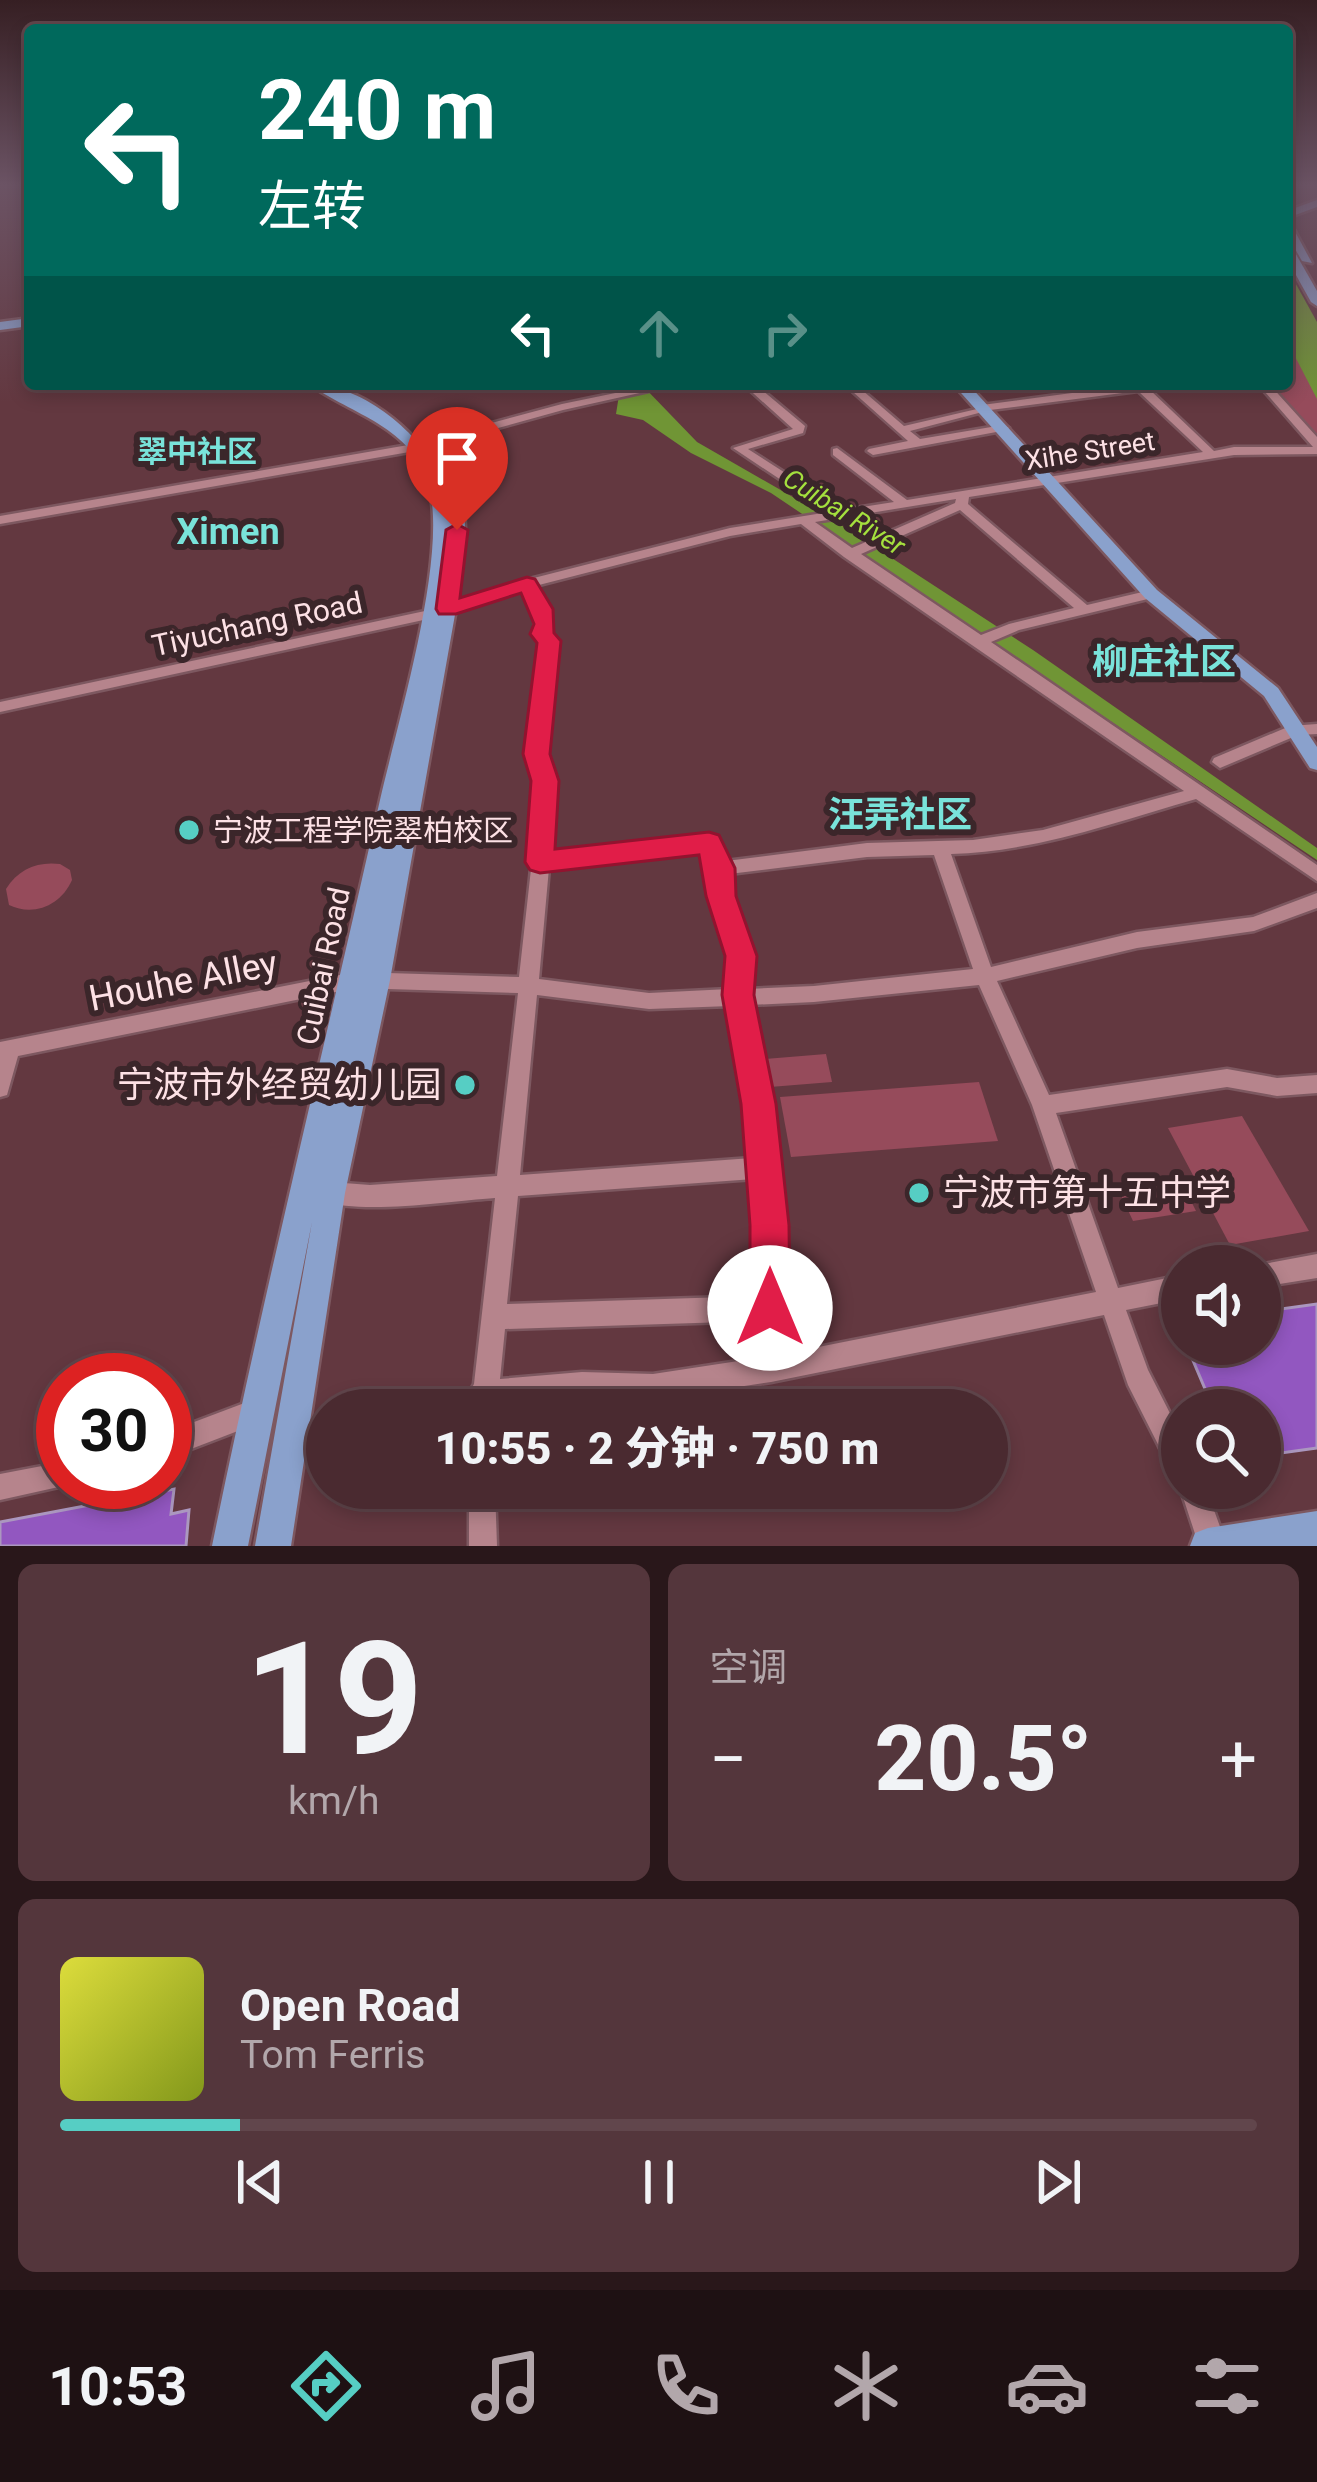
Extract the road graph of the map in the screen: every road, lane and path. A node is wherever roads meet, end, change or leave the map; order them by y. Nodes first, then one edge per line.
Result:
1 (1293, 260) edge
2 (1317, 302) edge
3 (328, 390) edge
4 (345, 390) edge
5 (643, 390) edge
6 (755, 390) edge
7 (856, 390) edge
8 (966, 390) edge
9 (1119, 390) edge
10 (1143, 390) edge
11 (1268, 390) edge
12 (984, 409) junction
13 (1003, 428) junction
14 (904, 429) junction
15 (915, 441) junction
16 (422, 445) junction
17 (1317, 447) edge
18 (873, 451) dead end
19 (837, 452) dead end
20 (1212, 455) junction
21 (1051, 482) junction
22 (963, 499) junction
23 (903, 503) junction
24 (839, 513) junction
25 (802, 519) junction
26 (0, 520) edge
27 (853, 552) junction
28 (527, 584) junction
29 (1150, 594) junction
30 (1084, 610) junction
31 (438, 612) junction
32 (985, 639) junction
33 (0, 707) edge
34 (1317, 729) edge
35 (1296, 730) junction
36 (1220, 762) dead end
37 (1317, 764) edge
38 (1201, 793) junction
39 (940, 847) junction
40 (540, 862) junction
41 (720, 868) junction
42 (1317, 874) edge
43 (1308, 903) edge
44 (1317, 923) edge
45 (985, 976) junction
46 (367, 980) junction
47 (526, 985) junction
48 (738, 995) junction
49 (4, 1050) edge
50 (1317, 1084) edge
51 (0, 1088) edge
52 (1042, 1105) junction
53 (762, 1168) junction
54 (507, 1185) junction
55 (331, 1193) junction
56 (1317, 1266) edge
57 (1281, 1272) edge
58 (1161, 1290) edge
59 (1112, 1298) junction
60 (770, 1308) junction
61 (495, 1317) junction
62 (771, 1369) junction
63 (485, 1389) edge
64 (554, 1389) edge
65 (255, 1412) junction
66 (1161, 1423) edge
67 (192, 1436) edge
68 (36, 1480) edge
69 (0, 1487) edge
70 (482, 1509) edge
71 (1199, 1509) edge
72 (1317, 1529) edge
73 (230, 1546) edge
74 (272, 1546) edge
75 (483, 1546) edge
76 (1210, 1546) edge

1 - 2 main road
3 - 16 main road, Cuibai Road
4 - 16 main road
5 - 16 street
6 - 24 street
7 - 14 street
8 - 12 main road
9 - 12 street
10 - 20 street
11 - 17 street
12 - 13 main road
12 - 14 street
13 - 15 street
13 - 21 main road
14 - 15 street
15 - 18 street
16 - 26 street
16 - 31 main road, Cuibai Road
17 - 20 street, Xihe Street
19 - 23 street
20 - 21 street, Xihe Street
21 - 22 street, Xihe Street
21 - 29 main road
22 - 23 street, Xihe Street
22 - 27 street
22 - 30 street
23 - 24 street, Xihe Street
24 - 25 street, Tiyuchang Road
25 - 27 street
25 - 28 street, Tiyuchang Road
27 - 32 street
28 - 31 street, Tiyuchang Road
28 - 40 street
29 - 30 street
29 - 35 main road
30 - 32 street
31 - 33 street, Tiyuchang Road
31 - 46 main road, Cuibai Road
32 - 38 street
34 - 35 street
35 - 36 street
35 - 37 main road
38 - 39 street
38 - 42 street
39 - 41 street
39 - 45 street
40 - 41 street
40 - 47 street
41 - 48 street
43 - 44 street
43 - 45 street, Houhe Alley
45 - 48 street, Houhe Alley
45 - 52 street
46 - 47 street, Houhe Alley
46 - 49 street, Houhe Alley
46 - 55 main road, Cuibai Road
46 - 65 main road, Cuibai Road
47 - 48 street, Houhe Alley
47 - 54 street
48 - 53 street
49 - 51 street
50 - 52 street
52 - 59 street
53 - 54 street
53 - 60 street
54 - 55 street
54 - 61 street
55 - 74 main road, Cuibai Road
56 - 57 street
58 - 59 street
59 - 62 street
59 - 66 street
60 - 61 street
60 - 62 street
61 - 63 street
62 - 64 street
65 - 67 street
65 - 73 main road, Cuibai Road
68 - 69 street
70 - 75 street
71 - 76 street
72 - 76 main road

